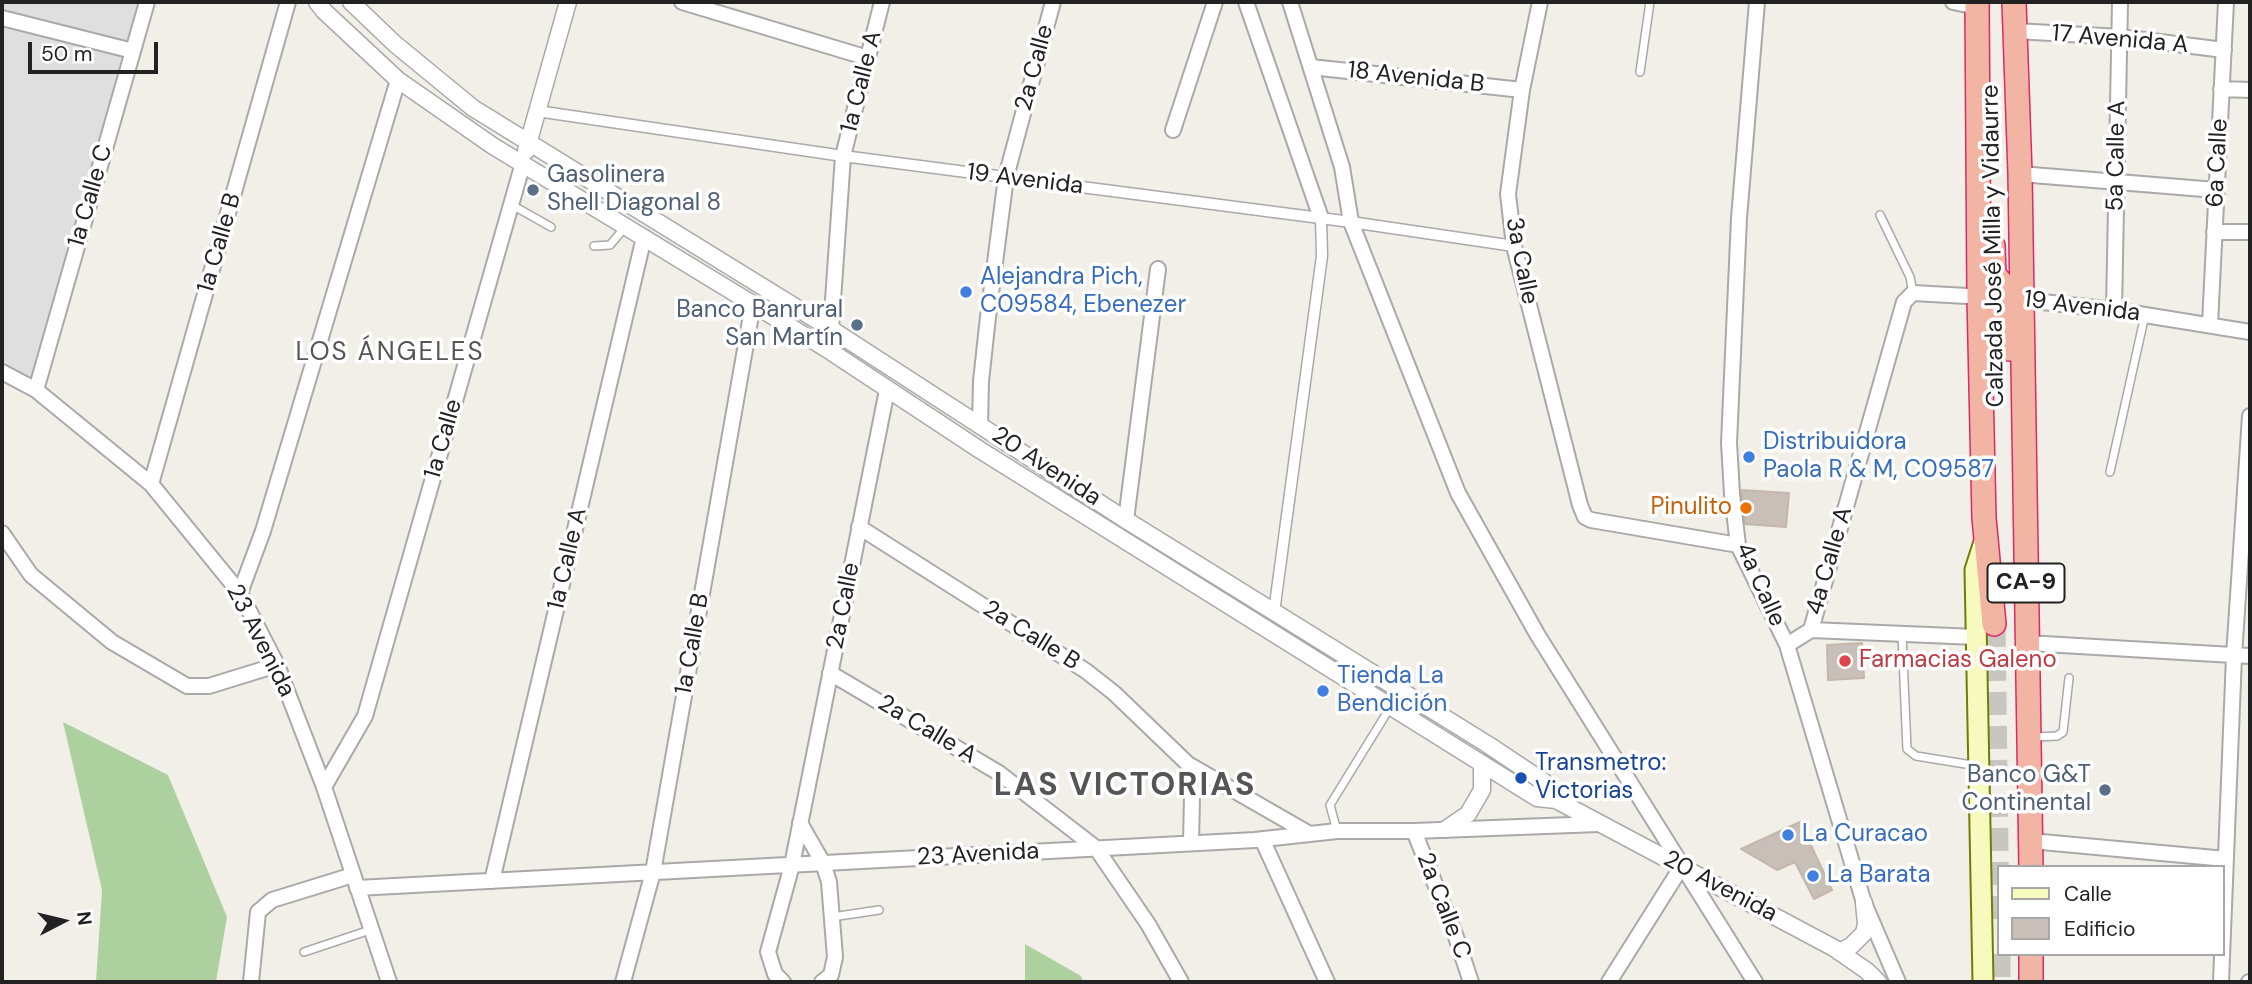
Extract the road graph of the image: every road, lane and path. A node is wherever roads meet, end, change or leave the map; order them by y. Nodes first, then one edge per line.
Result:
1 (147, 2) edge
2 (288, 2) edge
3 (317, 2) edge
4 (351, 2) edge
5 (568, 2) edge
6 (682, 2) edge
7 (882, 2) edge
8 (1053, 2) edge
9 (1214, 2) edge
10 (1247, 2) edge
11 (1290, 2) edge
12 (1540, 2) edge
13 (1650, 2) edge
14 (1757, 2) edge
15 (1953, 2) edge
16 (2014, 2) edge
17 (2120, 2) edge
18 (2226, 2) edge
19 (1977, 4) edge
20 (2, 18) edge
21 (2016, 31) junction
22 (2120, 37) junction
23 (2224, 50) junction
24 (133, 51) junction
25 (868, 58) junction
26 (1311, 67) junction
27 (1640, 72) dead end
28 (398, 80) junction
29 (2221, 89) junction
30 (1522, 90) junction
31 (2250, 90) edge
32 (537, 111) junction
33 (1173, 130) dead end
34 (528, 143) junction
35 (843, 156) junction
36 (1978, 159) junction
37 (523, 163) junction
38 (2020, 174) junction
39 (1006, 177) junction
40 (2116, 183) junction
41 (2216, 190) junction
42 (512, 205) junction
43 (1880, 215) dead end
44 (1321, 218) junction
45 (1351, 222) junction
46 (626, 226) junction
47 (551, 227) dead end
48 (2214, 232) junction
49 (2250, 232) edge
50 (644, 237) junction
51 (594, 246) dead end
52 (1514, 246) junction
53 (1157, 269) dead end
54 (1913, 293) junction
55 (1979, 297) junction
56 (2021, 299) junction
57 (753, 304) junction
58 (2114, 310) junction
59 (2145, 314) junction
60 (2210, 324) junction
61 (831, 329) junction
62 (2250, 332) edge
63 (2, 372) edge
64 (36, 390) junction
65 (887, 390) junction
66 (2024, 416) junction
67 (2250, 416) edge
68 (980, 425) junction
69 (2249, 466) edge
70 (2110, 472) dead end
71 (151, 484) junction
72 (2248, 499) edge
73 (1126, 520) junction
74 (859, 527) junction
75 (2, 533) edge
76 (1738, 545) junction
77 (240, 593) junction
78 (1274, 612) junction
79 (1811, 630) junction
80 (1272, 631) junction
81 (1985, 631) junction
82 (1902, 635) junction
83 (2027, 643) junction
84 (1787, 645) junction
85 (2234, 656) junction
86 (2250, 656) edge
87 (277, 665) junction
88 (830, 673) junction
89 (2069, 677) dead end
90 (1391, 706) junction
91 (2029, 738) junction
92 (1188, 764) junction
93 (1482, 764) junction
94 (1979, 766) junction
95 (324, 787) junction
96 (1556, 800) junction
97 (800, 823) junction
98 (1598, 824) junction
99 (1446, 829) junction
100 (1336, 831) junction
101 (1414, 831) junction
102 (1310, 834) junction
103 (1262, 839) junction
104 (2031, 841) junction
105 (1191, 843) junction
106 (1096, 848) junction
107 (2225, 859) junction
108 (823, 863) junction
109 (792, 865) junction
110 (2031, 865) edge
111 (1682, 866) junction
112 (653, 872) junction
113 (355, 881) junction
114 (492, 881) junction
115 (2224, 890) edge
116 (1864, 903) junction
117 (879, 910) dead end
118 (832, 917) junction
119 (370, 930) junction
120 (304, 952) dead end
121 (1839, 952) junction
122 (2031, 956) edge
123 (2222, 956) edge
124 (251, 982) edge
125 (389, 982) edge
126 (623, 982) edge
127 (783, 982) edge
128 (822, 982) edge
129 (1181, 982) edge
130 (1327, 982) edge
131 (1471, 982) edge
132 (1609, 982) edge
133 (1755, 982) edge
134 (1878, 982) edge
135 (1898, 982) edge
136 (1983, 982) edge
137 (2031, 982) edge
138 (2221, 982) edge

1 - 24 street, 1a Calle C
2 - 71 street, 1a Calle B
3 - 28 street, 20 Avenida
4 - 34 street, 20 Avenida
5 - 32 street, 1a Calle
6 - 25 street
7 - 25 street, 1a Calle A
8 - 39 street, 2a Calle
9 - 33 street
10 - 44 street
11 - 26 street
12 - 30 street, 3a Calle
13 - 27 lane
14 - 76 street, 4a Calle
15 - 19 street
16 - 21 highway, Calzada José Milla y Vidaurre / CA-9
17 - 22 street, 5a Calle A
18 - 23 street, 6a Calle
19 - 36 highway, Calzada José Milla y Vidaurre / CA-9
20 - 24 street
21 - 22 street, 17 Avenida A
21 - 38 highway, Calzada José Milla y Vidaurre / CA-9
22 - 23 street, 17 Avenida A
22 - 40 street, 5a Calle A
23 - 29 street, 6a Calle
24 - 64 street, 1a Calle C
25 - 35 street, 1a Calle A
26 - 30 street, 18 Avenida B
26 - 45 street
28 - 37 street, 20 Avenida
28 - 77 street
29 - 31 street
29 - 41 street, 6a Calle
30 - 52 street, 3a Calle
32 - 34 street, 1a Calle
32 - 35 street, 19 Avenida
34 - 37 street, 1a Calle
34 - 61 street, 20 Avenida
35 - 39 street, 19 Avenida
35 - 61 street, 1a Calle A
36 - 55 highway, Calzada José Milla y Vidaurre / CA-9
36 - 56 highway
37 - 42 street, 1a Calle
37 - 46 street, 20 Avenida
38 - 40 street
38 - 56 highway, Calzada José Milla y Vidaurre / CA-9
39 - 44 street, 19 Avenida
39 - 68 street, 2a Calle
40 - 41 street
40 - 58 street, 5a Calle A
41 - 48 street, 6a Calle
42 - 47 lane
42 - 95 street, 1a Calle
43 - 54 lane
44 - 45 street, 19 Avenida
44 - 78 street
45 - 52 street, 19 Avenida
45 - 111 street
46 - 50 street, 20 Avenida
46 - 51 lane
48 - 49 street
48 - 60 street, 6a Calle
50 - 57 street, 20 Avenida
50 - 114 street, 1a Calle A
52 - 76 street, 3a Calle
53 - 73 street
54 - 55 street, 19 Avenida
54 - 79 street, 4a Calle A
55 - 56 street, 19 Avenida
55 - 66 highway
55 - 81 highway, Calzada José Milla y Vidaurre / CA-9
56 - 58 street, 19 Avenida
56 - 66 highway, Calzada José Milla y Vidaurre / CA-9
57 - 65 street, 20 Avenida
57 - 112 street, 1a Calle B
58 - 59 street, 19 Avenida
59 - 60 street, 19 Avenida
59 - 70 lane
60 - 62 street, 19 Avenida
61 - 68 street, 20 Avenida
63 - 64 street, 23 Avenida
64 - 71 street, 23 Avenida
65 - 74 street, 2a Calle
65 - 80 street, 20 Avenida
66 - 83 highway, Calzada José Milla y Vidaurre / CA-9
67 - 69 street
68 - 73 street, 20 Avenida
69 - 72 street
71 - 77 street, 23 Avenida
72 - 85 street
73 - 78 street, 20 Avenida
74 - 88 street, 2a Calle
74 - 92 street, 2a Calle B
75 - 87 street
76 - 84 street, 4a Calle
77 - 87 street, 23 Avenida
78 - 80 street
78 - 96 street, 20 Avenida
79 - 82 street
79 - 84 street
80 - 90 street, 20 Avenida
81 - 82 street
81 - 94 main road, Calzada José Milla y Vidaurre / CA-9
82 - 94 lane
83 - 85 street
83 - 91 highway, Calzada José Milla y Vidaurre / CA-9
84 - 116 street, 4a Calle
85 - 86 street
85 - 107 street
87 - 95 street, 23 Avenida
88 - 97 street, 2a Calle
88 - 106 street, 2a Calle A
89 - 91 lane
90 - 93 street, 20 Avenida
90 - 100 lane
91 - 104 highway, Calzada José Milla y Vidaurre / CA-9
92 - 102 street, 2a Calle B
92 - 105 street
93 - 96 street, 20 Avenida
93 - 99 street
94 - 136 main road, Calzada José Milla y Vidaurre / CA-9
95 - 113 street, 23 Avenida
96 - 98 street, 20 Avenida
97 - 108 street
97 - 109 street, 2a Calle
98 - 99 street, 23 Avenida
98 - 111 street, 20 Avenida
99 - 101 street, 23 Avenida
100 - 101 street, 23 Avenida
100 - 102 street, 23 Avenida
101 - 131 street, 2a Calle C
102 - 103 street, 23 Avenida
103 - 105 street, 23 Avenida
103 - 130 street
104 - 107 street
104 - 110 highway, Calzada José Milla y Vidaurre / CA-9
105 - 106 street, 23 Avenida
106 - 108 street, 23 Avenida
106 - 129 street, 2a Calle A
107 - 115 street
108 - 109 street, 23 Avenida
108 - 118 street
109 - 112 street, 23 Avenida
109 - 127 street, 2a Calle
111 - 121 street, 20 Avenida
111 - 132 street
111 - 133 street
112 - 114 street, 23 Avenida
112 - 126 street, 1a Calle B
113 - 114 street, 23 Avenida
113 - 119 street, 23 Avenida
113 - 124 street
116 - 121 street
116 - 135 street, 4a Calle
117 - 118 lane
118 - 128 street
119 - 120 lane
119 - 125 street, 23 Avenida
121 - 134 street, 20 Avenida
122 - 137 highway
123 - 138 street

